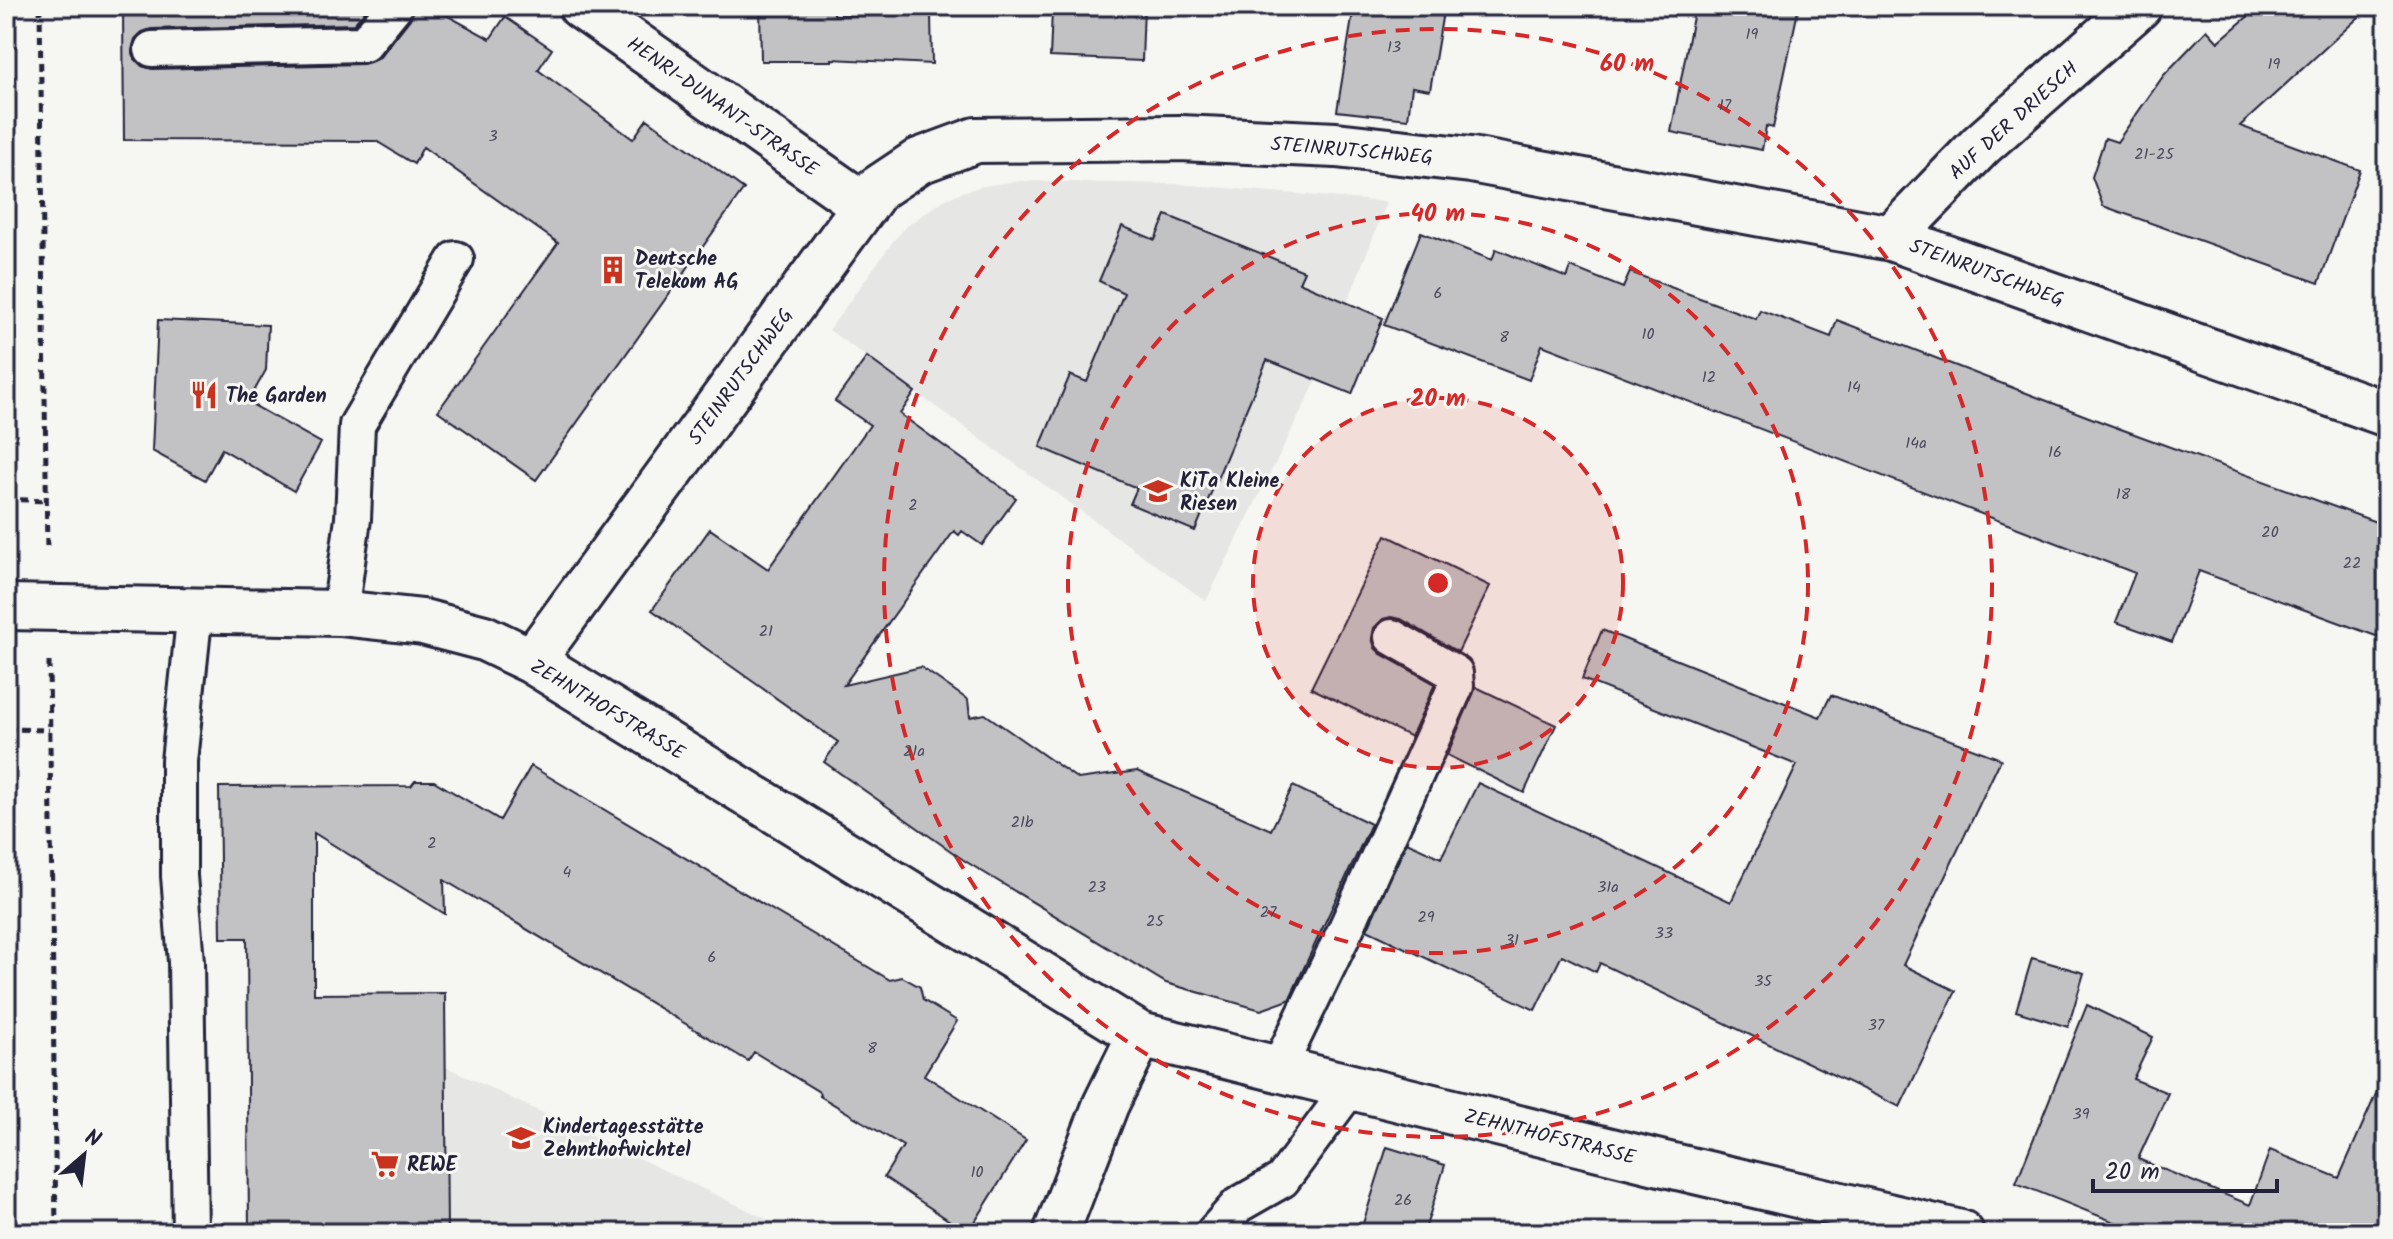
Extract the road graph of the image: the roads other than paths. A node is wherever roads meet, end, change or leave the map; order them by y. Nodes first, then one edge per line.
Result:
1 (395, 6) edge
2 (581, 6) edge
3 (2139, 6) edge
4 (152, 49) dead end
5 (865, 206) junction
6 (1891, 238) junction
7 (456, 259) dead end
8 (2387, 414) edge
9 (6, 607) edge
10 (195, 610) junction
11 (340, 613) junction
12 (1392, 637) dead end
13 (532, 661) junction
14 (1140, 1035) junction
15 (1278, 1069) junction
16 (1351, 1087) junction
17 (190, 1233) edge
18 (1056, 1233) edge
19 (1213, 1233) edge
20 (1961, 1233) edge

1 - 4 lane
2 - 5 street, HENRI-DUNANT-STRASSE
3 - 6 street, AUF DER DRIESCH
5 - 6 street, STEINRUTSCHWEG
5 - 13 street, STEINRUTSCHWEG
6 - 8 street, STEINRUTSCHWEG
7 - 11 lane
9 - 10 street, ZEHNTHOFSTRASSE
10 - 11 street, ZEHNTHOFSTRASSE
10 - 17 lane
11 - 13 street, ZEHNTHOFSTRASSE
12 - 15 lane
13 - 14 street, ZEHNTHOFSTRASSE
14 - 15 street, ZEHNTHOFSTRASSE
14 - 18 street
15 - 16 street, ZEHNTHOFSTRASSE
16 - 19 lane
16 - 20 street, ZEHNTHOFSTRASSE

